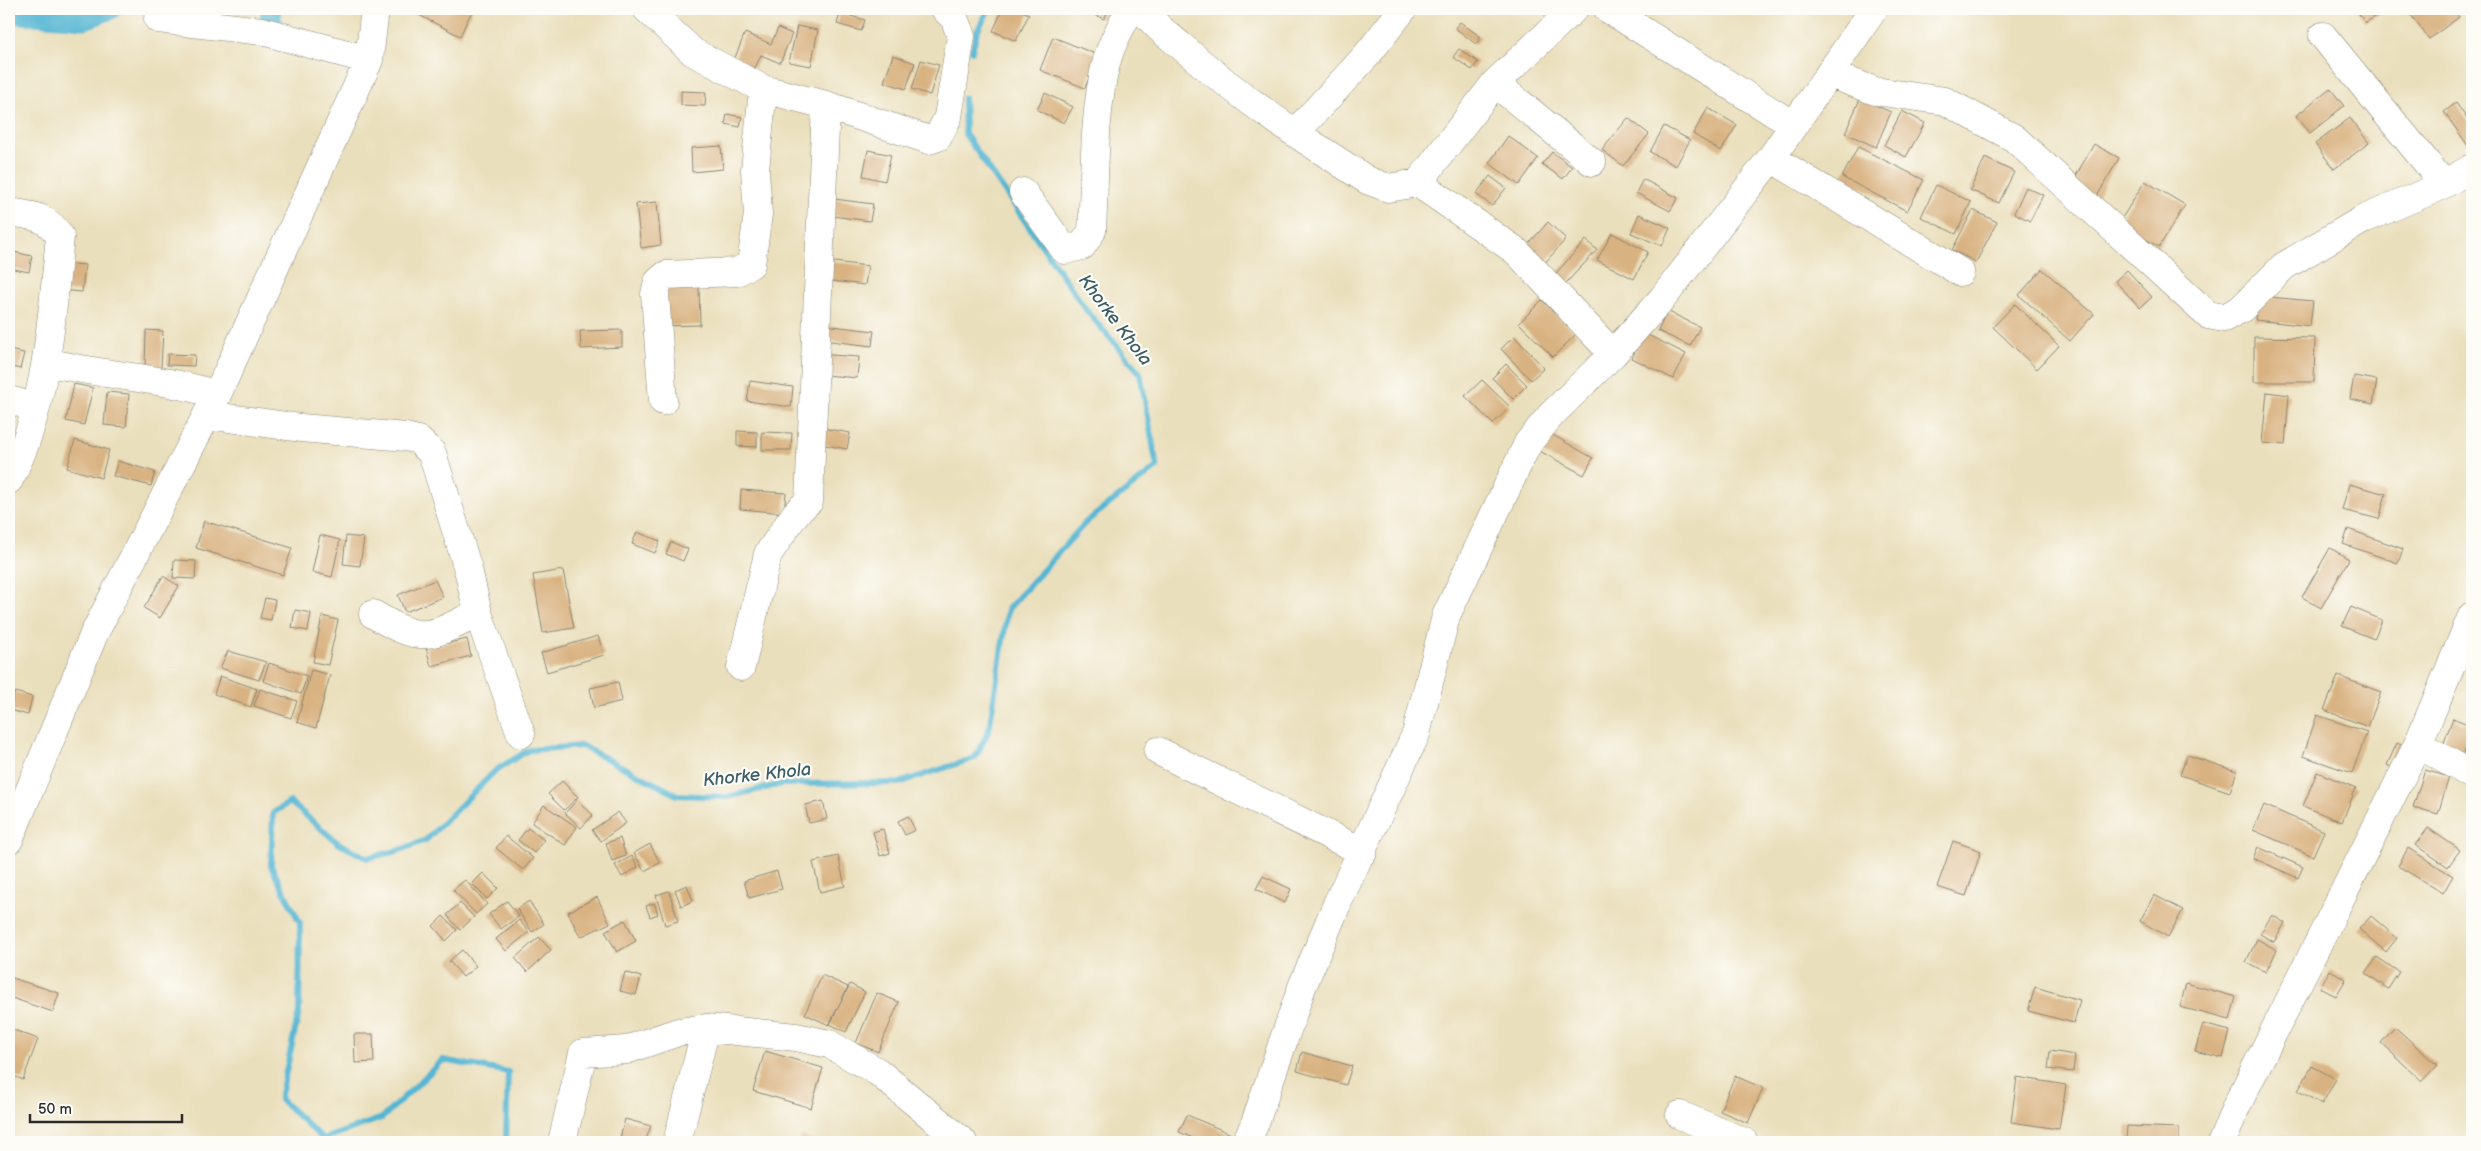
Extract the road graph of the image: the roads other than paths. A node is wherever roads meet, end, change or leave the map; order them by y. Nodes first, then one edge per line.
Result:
1 (376, 9) edge
2 (647, 9) edge
3 (945, 9) edge
4 (1131, 9) edge
5 (1143, 9) edge
6 (1403, 9) edge
7 (1574, 9) edge
8 (1608, 9) edge
9 (1874, 9) edge
10 (158, 19) dead end
11 (2323, 36) dead end
12 (369, 60) junction
13 (1830, 74) junction
14 (1495, 83) junction
15 (763, 89) junction
16 (826, 105) junction
17 (1793, 125) junction
18 (1295, 133) junction
19 (1772, 158) junction
20 (1592, 162) dead end
21 (2472, 168) edge
22 (1418, 183) junction
23 (2444, 184) junction
24 (1023, 192) dead end
25 (9, 212) edge
26 (1960, 272) dead end
27 (1612, 354) junction
28 (47, 362) junction
29 (9, 400) edge
30 (663, 401) dead end
31 (212, 405) junction
32 (35, 407) junction
33 (9, 480) edge
34 (478, 613) junction
35 (373, 614) dead end
36 (2472, 616) edge
37 (741, 667) dead end
38 (521, 734) dead end
39 (2418, 744) junction
40 (1158, 751) dead end
41 (2472, 775) edge
42 (9, 840) edge
43 (1363, 852) junction
44 (706, 1028) junction
45 (1680, 1115) dead end
46 (562, 1142) edge
47 (677, 1142) edge
48 (963, 1142) edge
49 (1246, 1142) edge
50 (1744, 1142) edge
51 (2222, 1142) edge

1 - 12 street
2 - 15 street
3 - 16 street
4 - 24 street
5 - 18 street
6 - 18 street
7 - 14 street
8 - 17 street
9 - 13 street
10 - 12 street
11 - 23 street
12 - 31 street
13 - 17 street
13 - 23 street
14 - 20 street
14 - 22 street
15 - 16 street
15 - 30 street
16 - 37 street
17 - 19 street
18 - 22 street
19 - 26 street
19 - 27 street
21 - 23 street
22 - 27 street
25 - 28 street
27 - 43 street
28 - 31 street
28 - 32 street
29 - 32 street
31 - 34 street
31 - 42 street
32 - 33 street
34 - 35 street
34 - 38 street
36 - 39 street
39 - 41 street
39 - 51 street
40 - 43 street
43 - 49 street
44 - 46 street
44 - 47 street
44 - 48 street
45 - 50 street

